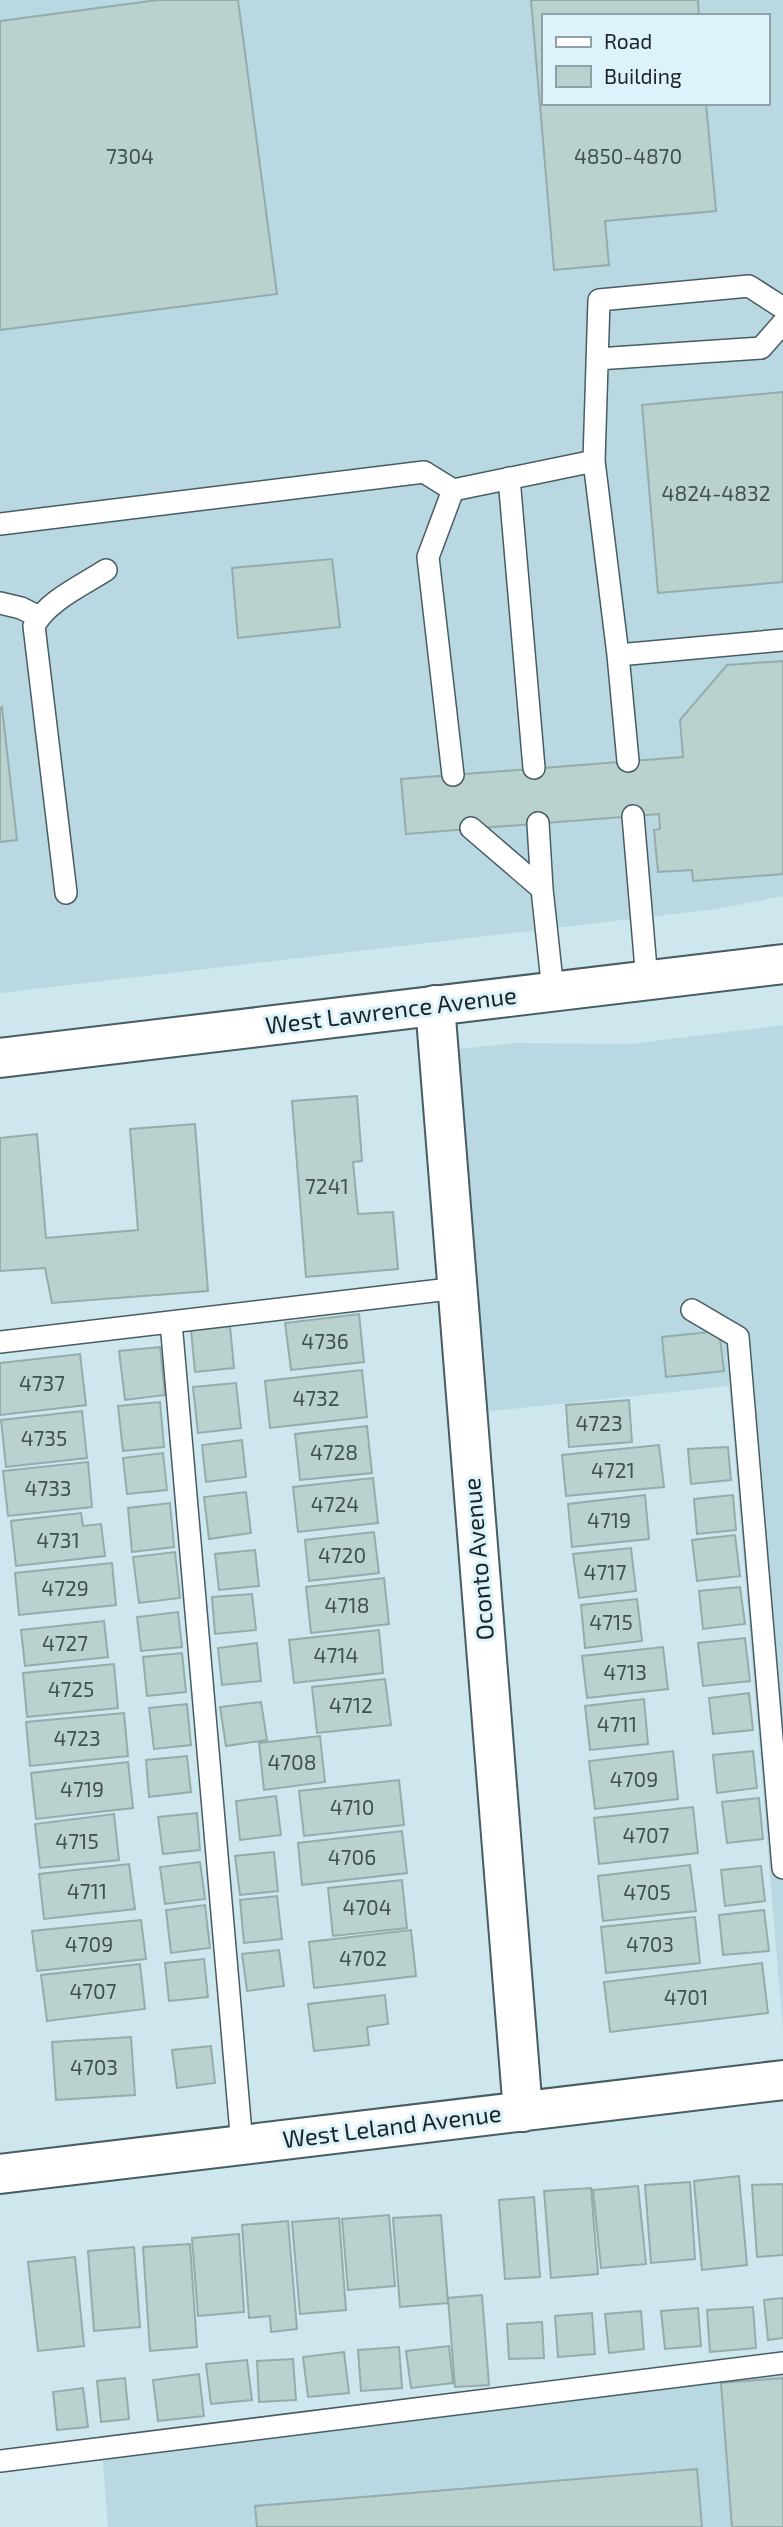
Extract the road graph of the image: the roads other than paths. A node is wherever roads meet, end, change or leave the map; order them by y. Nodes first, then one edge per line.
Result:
1 (783, 308) edge
2 (783, 323) edge
3 (597, 359) junction
4 (594, 461) junction
5 (509, 478) junction
6 (453, 490) junction
7 (0, 524) edge
8 (106, 570) dead end
9 (0, 603) edge
10 (39, 617) junction
11 (783, 640) edge
12 (618, 655) junction
13 (628, 761) dead end
14 (534, 768) dead end
15 (453, 775) dead end
16 (633, 816) dead end
17 (538, 823) dead end
18 (471, 828) dead end
19 (542, 889) junction
20 (66, 893) dead end
21 (783, 964) edge
22 (647, 981) junction
23 (553, 991) junction
24 (435, 1005) junction
25 (0, 1058) edge
26 (458, 1288) junction
27 (692, 1310) dead end
28 (171, 1322) junction
29 (0, 1342) edge
30 (783, 1868) edge
31 (783, 2080) edge
32 (523, 2112) junction
33 (242, 2145) junction
34 (0, 2174) edge
35 (783, 2363) edge
36 (0, 2461) edge

1 - 3 lane
2 - 3 lane
3 - 4 lane
4 - 5 lane
4 - 12 lane
5 - 6 lane
5 - 14 lane
6 - 7 lane
6 - 15 lane
8 - 10 lane
9 - 10 lane
10 - 20 lane
11 - 12 lane
12 - 13 lane
16 - 22 lane
17 - 19 lane
18 - 19 lane
19 - 23 lane
21 - 22 street, West Lawrence Avenue
22 - 23 street, West Lawrence Avenue
23 - 24 street, West Lawrence Avenue
24 - 25 street, West Lawrence Avenue
24 - 26 street, Oconto Avenue
26 - 28 lane
26 - 32 street, Oconto Avenue
27 - 30 lane
28 - 29 lane
28 - 33 lane
31 - 32 street, West Leland Avenue
32 - 33 street, West Leland Avenue
33 - 34 street, West Leland Avenue
35 - 36 lane

